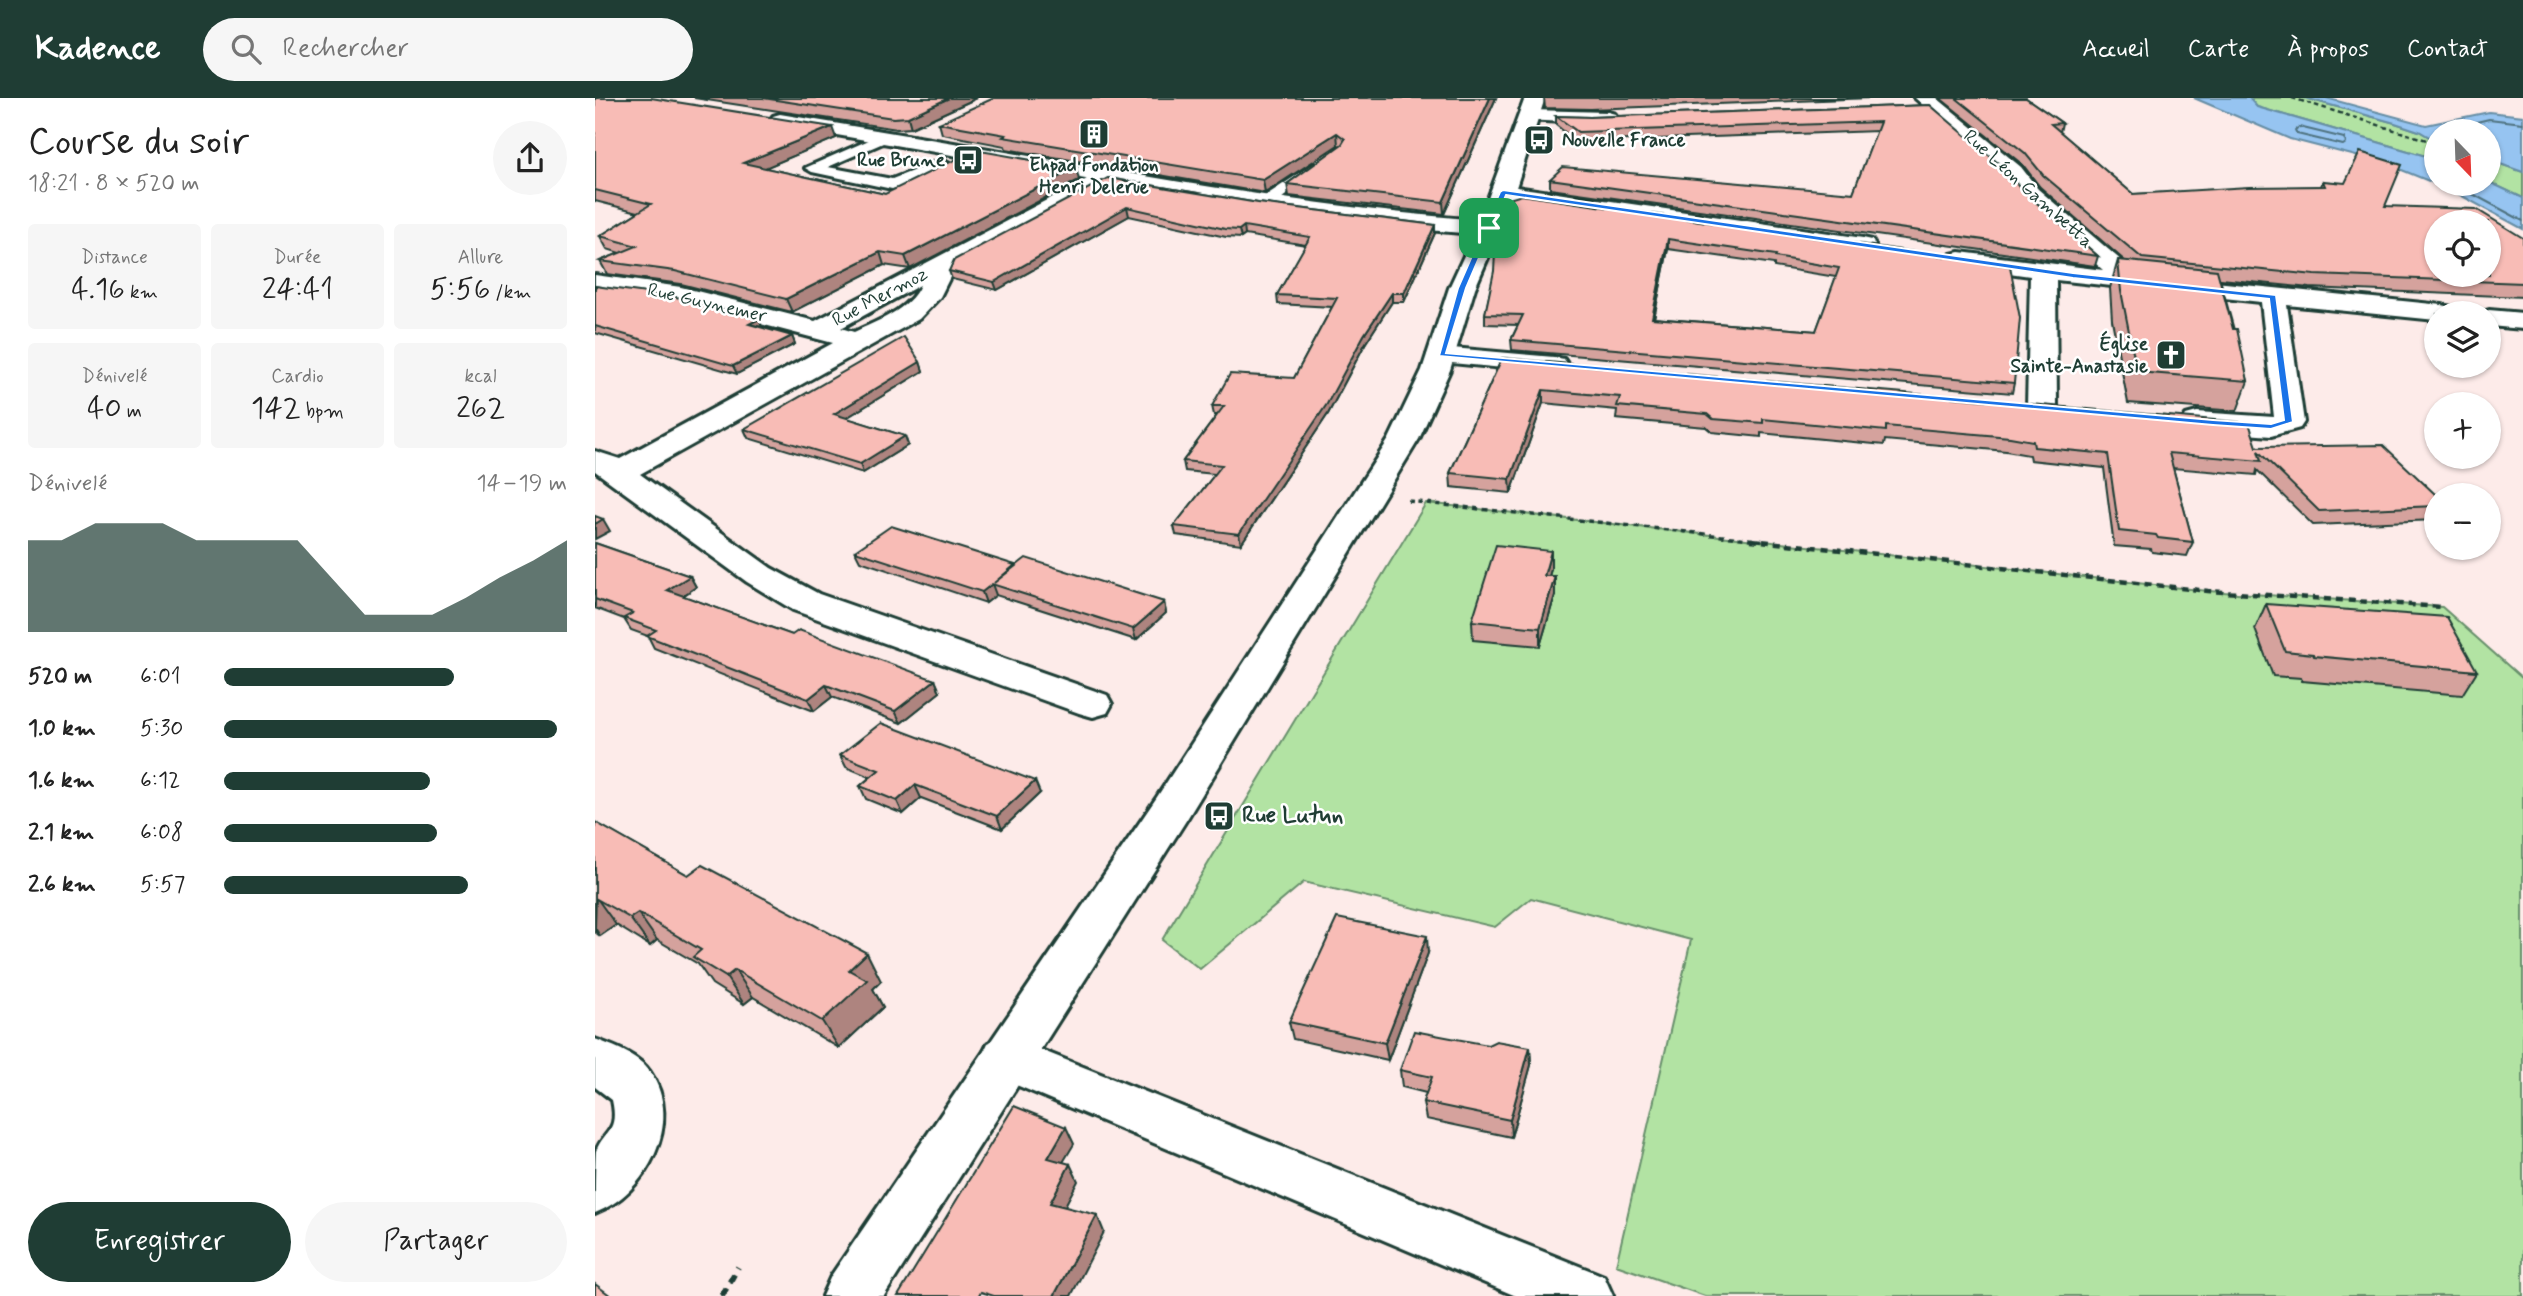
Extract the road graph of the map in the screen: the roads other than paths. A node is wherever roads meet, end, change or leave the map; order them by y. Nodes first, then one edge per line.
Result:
1 (1923, 103) edge
2 (1533, 107) edge
3 (756, 116) edge
4 (1629, 117) edge
5 (943, 124) edge
6 (896, 139) junction
7 (1327, 159) edge
8 (943, 164) edge
9 (1108, 175) junction
10 (1268, 201) junction
11 (1496, 210) junction
12 (1891, 249) edge
13 (958, 255) junction
14 (1933, 255) edge
15 (2043, 271) junction
16 (2131, 282) junction
17 (595, 283) edge
18 (2273, 297) junction
19 (2424, 311) edge
20 (2501, 319) edge
21 (2523, 321) edge
22 (818, 330) junction
23 (857, 341) junction
24 (1441, 355) junction
25 (1581, 367) edge
26 (2041, 407) edge
27 (2173, 419) edge
28 (607, 467) edge
29 (1093, 704) dead end
30 (1006, 1058) junction
31 (595, 1061) edge
32 (595, 1188) edge
33 (851, 1296) edge
34 (1584, 1296) edge

1 - 16 street, Rue Léon Gambetta
2 - 4 street
2 - 11 street
3 - 6 street
5 - 6 street
6 - 8 lane
6 - 9 street
7 - 10 lane
9 - 10 street
9 - 13 street, Rue Mermoz
10 - 11 street
11 - 12 street
11 - 24 street
13 - 22 street, Rue Mermoz
13 - 23 street
14 - 15 street
15 - 16 street
15 - 26 street
16 - 18 street
17 - 22 street, Rue Guynemer
18 - 19 street
18 - 27 street
20 - 21 street
22 - 23 street, Rue Mermoz
23 - 28 street, Rue Mermoz
24 - 25 street
24 - 30 street
28 - 29 street, Rue Mermoz
30 - 33 street
30 - 34 street
31 - 32 street

